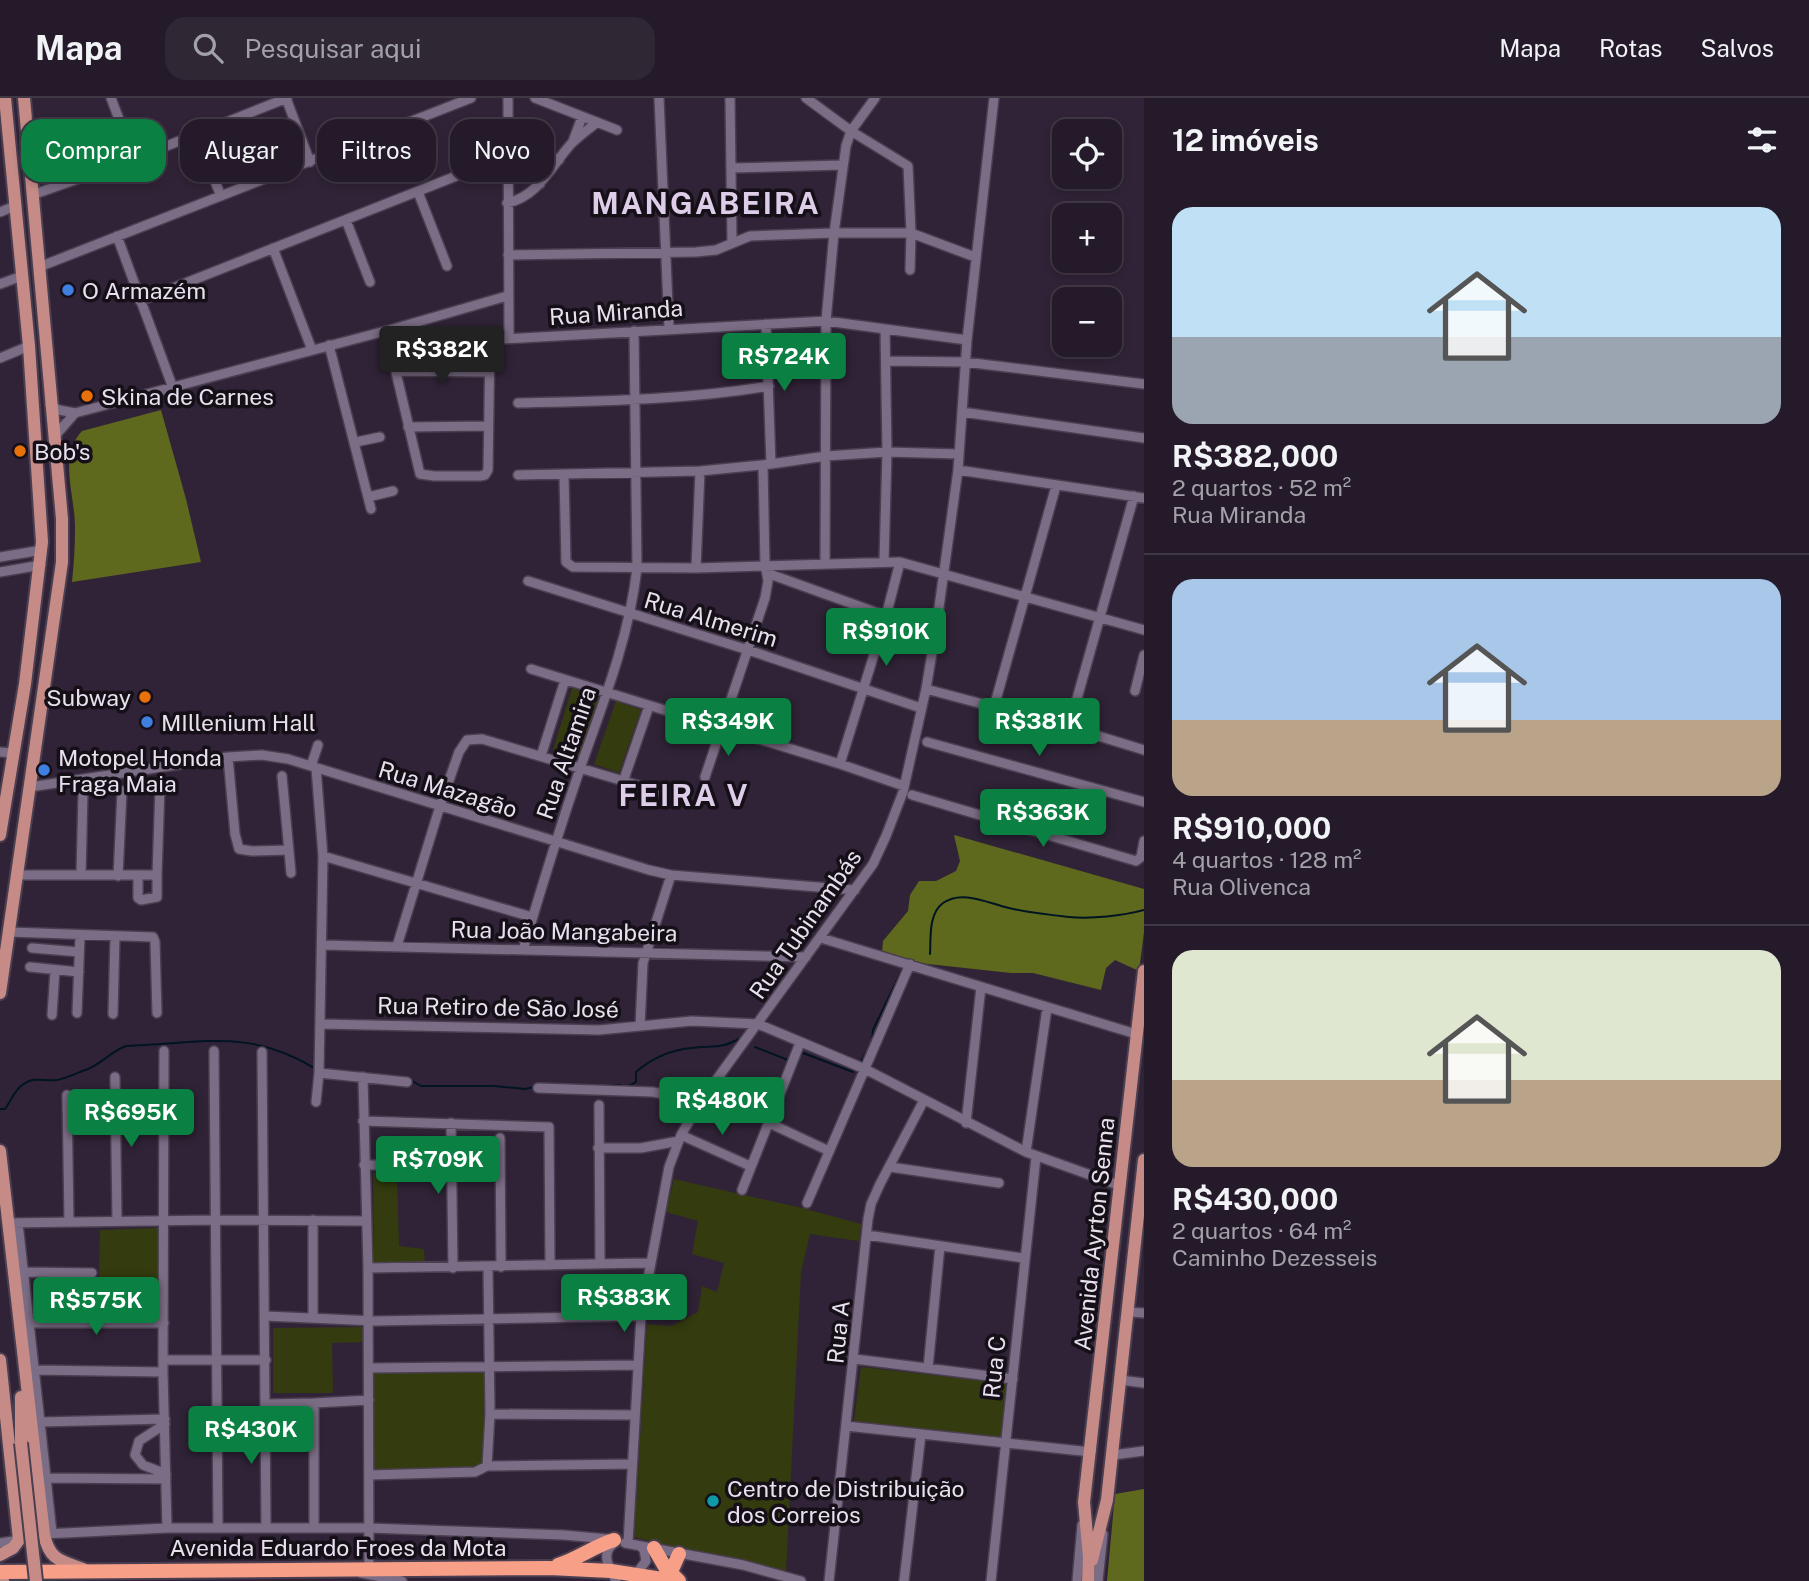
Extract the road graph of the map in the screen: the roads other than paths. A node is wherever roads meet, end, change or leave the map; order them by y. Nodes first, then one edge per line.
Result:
1 (111, 98) edge
2 (287, 98) edge
3 (471, 98) edge
4 (508, 98) edge
5 (535, 98) edge
6 (659, 98) edge
7 (730, 98) edge
8 (806, 98) edge
9 (875, 98) edge
10 (994, 98) edge
11 (6, 103) edge
12 (25, 103) edge
13 (582, 117) junction
14 (119, 119) edge
15 (235, 119) edge
16 (507, 119) edge
17 (597, 122) junction
18 (21, 123) edge
19 (617, 130) dead end
20 (852, 131) junction
21 (9, 135) junction
22 (572, 143) junction
23 (554, 158) edge
24 (559, 160) junction
25 (310, 162) junction
26 (842, 164) junction
27 (732, 168) junction
28 (450, 179) edge
29 (32, 182) edge
30 (69, 182) edge
31 (215, 182) edge
32 (507, 182) edge
33 (540, 184) joint
34 (418, 192) junction
35 (33, 195) junction
36 (221, 196) junction
37 (507, 203) junction
38 (15, 206) junction
39 (0, 212) edge
40 (346, 220) junction
41 (834, 233) junction
42 (911, 233) junction
43 (117, 236) junction
44 (732, 242) junction
45 (273, 248) junction
46 (664, 254) junction
47 (508, 255) junction
48 (975, 257) junction
49 (447, 266) dead end
50 (39, 267) junction
51 (910, 270) dead end
52 (22, 276) junction
53 (370, 282) dead end
54 (0, 284) edge
55 (507, 296) junction
56 (140, 301) junction
57 (826, 321) junction
58 (766, 324) junction
59 (669, 328) junction
60 (393, 329) junction
61 (885, 329) junction
62 (634, 331) junction
63 (509, 338) junction
64 (490, 339) junction
65 (967, 340) junction
66 (329, 345) junction
67 (29, 346) junction
68 (390, 347) dead end
69 (312, 349) junction
70 (0, 358) edge
71 (886, 362) junction
72 (965, 362) junction
73 (396, 372) junction
74 (489, 372) junction
75 (1144, 384) edge
76 (769, 386) junction
77 (173, 388) junction
78 (635, 400) junction
79 (518, 403) dead end
80 (50, 405) junction
81 (962, 412) junction
82 (75, 414) junction
83 (408, 426) junction
84 (487, 426) junction
85 (54, 437) junction
86 (380, 437) dead end
87 (1144, 438) edge
88 (355, 442) junction
89 (887, 452) junction
90 (959, 454) junction
91 (826, 456) junction
92 (767, 464) junction
93 (958, 470) junction
94 (700, 471) junction
95 (637, 472) junction
96 (518, 475) dead end
97 (564, 475) junction
98 (1056, 486) junction
99 (393, 491) dead end
100 (368, 497) junction
101 (1139, 497) edge
102 (371, 509) dead end
103 (42, 550) junction
104 (0, 557) edge
105 (884, 561) junction
106 (900, 562) junction
107 (825, 563) junction
108 (41, 565) junction
109 (637, 568) junction
110 (696, 568) junction
111 (766, 569) junction
112 (0, 572) edge
113 (944, 574) junction
114 (528, 581) dead end
115 (1026, 597) junction
116 (629, 614) junction
117 (886, 616) junction
118 (1101, 618) junction
119 (936, 629) junction
120 (1144, 630) edge
121 (30, 643) junction
122 (51, 648) junction
123 (748, 650) junction
124 (1144, 655) edge
125 (531, 669) dead end
126 (46, 679) junction
127 (565, 680) junction
128 (25, 684) junction
129 (926, 689) junction
130 (864, 690) junction
131 (1135, 691) dead end
132 (607, 692) junction
133 (649, 706) junction
134 (994, 707) junction
135 (921, 708) junction
136 (1069, 727) junction
137 (723, 728) junction
138 (927, 742) dead end
139 (318, 745) dead end
140 (1144, 750) edge
141 (7, 752) edge
142 (541, 756) junction
143 (228, 757) junction
144 (840, 764) junction
145 (313, 767) junction
146 (581, 768) junction
147 (282, 776) dead end
148 (705, 777) dead end
149 (623, 782) junction
150 (160, 786) dead end
151 (904, 786) junction
152 (30, 787) junction
153 (122, 791) dead end
154 (83, 793) dead end
155 (912, 795) dead end
156 (674, 796) dead end
157 (1144, 802) edge
158 (440, 806) junction
159 (0, 835) edge
160 (556, 842) junction
161 (1144, 847) edge
162 (289, 850) junction
163 (323, 856) junction
164 (291, 873) dead end
165 (18, 875) junction
166 (81, 875) junction
167 (157, 875) junction
168 (671, 875) junction
169 (118, 876) junction
170 (138, 876) junction
171 (416, 884) junction
172 (855, 890) junction
173 (533, 917) junction
174 (9, 932) junction
175 (80, 936) junction
176 (115, 937) junction
177 (821, 938) junction
178 (322, 945) junction
179 (397, 946) junction
180 (32, 948) dead end
181 (523, 950) junction
182 (79, 952) junction
183 (646, 953) junction
184 (806, 957) junction
185 (910, 964) junction
186 (30, 967) dead end
187 (55, 970) junction
188 (1144, 971) edge
189 (79, 972) junction
190 (981, 987) junction
191 (0, 993) edge
192 (1047, 1008) junction
193 (77, 1013) dead end
194 (157, 1013) dead end
195 (113, 1014) dead end
196 (52, 1015) dead end
197 (321, 1024) junction
198 (758, 1024) junction
199 (639, 1026) junction
200 (1136, 1034) junction
201 (800, 1043) junction
202 (164, 1051) dead end
203 (214, 1051) dead end
204 (262, 1052) dead end
205 (319, 1068) junction
206 (865, 1069) junction
207 (115, 1077) dead end
208 (363, 1077) junction
209 (407, 1082) dead end
210 (538, 1088) dead end
211 (66, 1095) dead end
212 (924, 1100) junction
213 (701, 1101) junction
214 (316, 1102) dead end
215 (599, 1105) dead end
216 (363, 1121) junction
217 (769, 1123) junction
218 (966, 1123) junction
219 (451, 1124) junction
220 (680, 1138) junction
221 (500, 1139) dead end
222 (598, 1148) junction
223 (0, 1151) edge
224 (828, 1151) junction
225 (1026, 1153) junction
226 (1036, 1157) junction
227 (1144, 1160) edge
228 (364, 1165) junction
229 (452, 1165) junction
230 (750, 1166) junction
231 (890, 1167) junction
232 (999, 1183) dead end
233 (1121, 1185) junction
234 (742, 1190) dead end
235 (807, 1203) dead end
236 (165, 1220) junction
237 (215, 1220) junction
238 (264, 1220) junction
239 (313, 1220) junction
240 (365, 1221) junction
241 (69, 1222) junction
242 (117, 1222) junction
243 (13, 1223) junction
244 (867, 1235) junction
245 (940, 1246) junction
246 (1023, 1258) junction
247 (650, 1263) junction
248 (600, 1264) junction
249 (550, 1265) junction
250 (501, 1267) junction
251 (368, 1268) junction
252 (453, 1268) junction
253 (488, 1268) junction
254 (23, 1272) junction
255 (92, 1273) dead end
256 (1129, 1312) junction
257 (1144, 1313) edge
258 (265, 1316) junction
259 (641, 1316) junction
260 (313, 1318) junction
261 (488, 1318) junction
262 (367, 1320) junction
263 (28, 1323) junction
264 (164, 1323) junction
265 (22, 1348) junction
266 (0, 1352) edge
267 (855, 1359) junction
268 (0, 1360) edge
269 (164, 1360) junction
270 (216, 1360) junction
271 (266, 1360) junction
272 (637, 1365) junction
273 (369, 1368) junction
274 (489, 1368) junction
275 (928, 1368) junction
276 (35, 1370) junction
277 (163, 1372) junction
278 (1013, 1379) junction
279 (1121, 1380) junction
280 (1144, 1382) edge
281 (369, 1400) junction
282 (314, 1403) junction
283 (266, 1404) junction
284 (490, 1414) junction
285 (634, 1415) junction
286 (40, 1422) junction
287 (165, 1422) junction
288 (846, 1426) junction
289 (921, 1434) junction
290 (21, 1440) junction
291 (1006, 1443) junction
292 (1144, 1451) edge
293 (1091, 1452) junction
294 (1113, 1455) junction
295 (5, 1457) edge
296 (632, 1464) junction
297 (487, 1466) junction
298 (369, 1475) junction
299 (166, 1477) junction
300 (44, 1478) junction
301 (167, 1528) junction
302 (218, 1528) junction
303 (266, 1528) junction
304 (314, 1528) junction
305 (369, 1528) junction
306 (48, 1534) junction
307 (19, 1540) junction
308 (620, 1542) junction
309 (0, 1543) edge
310 (647, 1547) junction
311 (679, 1554) junction
312 (0, 1555) edge
313 (346, 1568) junction
314 (369, 1568) junction
315 (549, 1568) junction
316 (0, 1572) edge
317 (90, 1572) junction
318 (613, 1576) edge
319 (634, 1578) edge
320 (675, 1578) edge
321 (832, 1580) edge
322 (1088, 1580) edge
323 (36, 1581) edge
324 (71, 1581) edge
325 (402, 1581) edge
326 (801, 1581) edge
327 (904, 1581) edge
328 (991, 1581) edge

1 - 14 street
2 - 15 street
2 - 25 street
3 - 25 street
4 - 16 street
5 - 13 street
6 - 46 street
7 - 27 street
8 - 20 street
9 - 20 street
10 - 48 street, Rua Tubinambás
11 - 12 main road
11 - 21 main road
13 - 17 street
13 - 22 street
17 - 19 street
17 - 22 street
18 - 21 main road
20 - 26 street
20 - 42 street
21 - 38 main road
22 - 24 street
23 - 24 street
24 - 33 street
25 - 36 street
26 - 27 street
26 - 41 street
27 - 44 street
28 - 34 street
29 - 35 main road
30 - 35 street
31 - 36 street
32 - 37 street
33 - 37 street
34 - 40 street
34 - 49 street
35 - 50 main road
36 - 43 street
37 - 47 street
38 - 39 street
38 - 52 main road
40 - 45 street
40 - 53 street
41 - 42 street
41 - 44 street
41 - 57 street
42 - 48 street
42 - 51 street
43 - 50 street
43 - 56 street
44 - 46 street
45 - 56 street
45 - 69 street
46 - 47 street
46 - 59 street
47 - 55 street
48 - 65 street, Rua Tubinambás
50 - 80 main road
52 - 54 street
52 - 67 main road
55 - 60 street, Rua Miranda
55 - 63 street
56 - 77 street
57 - 58 street, Rua Miranda
57 - 61 street, Rua Miranda
57 - 91 street
58 - 59 street, Rua Miranda
58 - 76 street
59 - 62 street, Rua Miranda
60 - 64 street, Rua Miranda
60 - 66 street, Rua Miranda
61 - 65 street, Rua Miranda
61 - 71 street
62 - 63 street, Rua Miranda
62 - 78 street, Rua Altamira
63 - 64 street, Rua Miranda
64 - 74 street
65 - 72 street, Rua Tubinambás
66 - 69 street, Rua Miranda
66 - 88 street
67 - 70 street
67 - 103 main road
68 - 73 street
69 - 77 street, Rua Miranda
71 - 72 street
71 - 89 street
72 - 75 street
72 - 81 street, Rua Tubinambás
73 - 74 street
73 - 83 street
74 - 84 street
76 - 78 street
76 - 92 street
77 - 82 street, Rua Miranda
78 - 79 street
78 - 95 street, Rua Altamira
80 - 82 street
80 - 85 main road
81 - 87 street
81 - 90 street, Rua Tubinambás
82 - 85 street
83 - 84 street
83 - 84 street
85 - 122 main road
86 - 88 street
88 - 100 street
89 - 90 street
89 - 91 street
89 - 105 street
90 - 93 street, Rua Tubinambás
91 - 92 street
91 - 107 street
92 - 94 street
92 - 111 street
93 - 98 street
93 - 113 street, Rua Tubinambás
94 - 95 street
94 - 110 street
95 - 97 street
95 - 109 street, Rua Altamira
96 - 97 street
97 - 109 street
98 - 101 street
98 - 115 street
99 - 100 street
100 - 102 street
101 - 118 street
103 - 104 street
103 - 108 main road
105 - 106 street
105 - 107 street
106 - 113 street
106 - 117 street
107 - 111 street
108 - 112 street
108 - 121 main road
109 - 110 street
109 - 116 street, Rua Altamira
110 - 111 street
111 - 117 street
111 - 123 street
113 - 115 street
113 - 119 street, Rua Tubinambás
114 - 116 street, Rua Almerim
115 - 118 street
115 - 134 street
116 - 123 street, Rua Almerim
116 - 132 street, Rua Altamira
117 - 119 street
117 - 130 street
118 - 120 street
118 - 136 street
119 - 129 street, Rua Tubinambás
121 - 122 main road
121 - 128 main road
122 - 126 main road
123 - 130 street, Rua Almerim
123 - 137 street
124 - 131 street
125 - 127 street
126 - 128 main road
126 - 152 main road
127 - 132 street
127 - 142 street
128 - 141 main road
129 - 134 street
129 - 135 street, Rua Tubinambás
130 - 135 street, Rua Almerim
130 - 144 street
132 - 133 street
132 - 146 street, Rua Altamira
133 - 137 street
133 - 149 street
134 - 136 street
135 - 151 street, Rua Tubinambás
136 - 140 street
137 - 144 street
137 - 148 street
138 - 157 street
139 - 145 street
141 - 159 main road
142 - 146 street
142 - 158 street
143 - 145 street, Rua Mazagão
143 - 152 street, Rua Mazagão
143 - 162 street
144 - 151 street
145 - 158 street, Rua Mazagão
145 - 163 street
146 - 149 street
146 - 160 street, Rua Altamira
147 - 162 street
149 - 156 street
150 - 167 street
151 - 172 street, Rua Tubinambás
152 - 165 main road
153 - 169 street
154 - 166 street
155 - 161 street
158 - 160 street, Rua Mazagão
158 - 171 street
160 - 168 street, Rua Mazagão
160 - 173 street, Rua Altamira
162 - 164 street
163 - 171 street
163 - 178 street
165 - 166 street
165 - 174 main road
166 - 169 street
167 - 170 street
167 - 170 street
168 - 172 street, Rua Mazagão
168 - 183 street
169 - 170 street
171 - 173 street
171 - 179 street
172 - 177 street, Rua Tubinambás
173 - 181 street, Rua Altamira
174 - 175 street
174 - 191 main road
175 - 176 street
175 - 182 street
176 - 194 street
176 - 195 street
177 - 184 street, Rua Tubinambás
177 - 185 street
178 - 179 street, Rua João Mangabeira
178 - 197 street
179 - 181 street, Rua João Mangabeira
180 - 182 street
181 - 183 street, Rua João Mangabeira
182 - 189 street
183 - 184 street, Rua João Mangabeira
183 - 199 street
184 - 198 street, Rua Tubinambás
185 - 190 street
185 - 206 street
186 - 187 street
187 - 189 street
187 - 196 street
188 - 200 main road, Avenida Ayrton Senna
189 - 193 street
190 - 192 street
190 - 218 street
192 - 200 street
192 - 225 street
197 - 199 street, Rua Retiro de São José
197 - 205 street
198 - 199 street, Rua Retiro de São José
198 - 201 street
198 - 213 street, Rua Tubinambás
200 - 233 main road, Avenida Ayrton Senna
201 - 206 street
201 - 217 street
202 - 236 street
203 - 237 street
204 - 238 street
205 - 208 street
205 - 214 street
206 - 212 street
206 - 224 street
207 - 242 street
208 - 209 street
208 - 216 street
210 - 213 street
211 - 241 street
212 - 218 street
212 - 231 street, Rua A
213 - 220 street, Rua Tubinambás
215 - 222 street
216 - 219 street
216 - 228 street
217 - 224 street
217 - 230 street
218 - 225 street
219 - 229 street
219 - 249 street
220 - 222 street
220 - 230 street
220 - 247 street, Rua Tubinambás
221 - 250 street
222 - 248 street
223 - 243 main road
224 - 235 street
225 - 226 street
226 - 233 street
226 - 246 street, Rua C
227 - 256 main road, Avenida Ayrton Senna
228 - 229 street
228 - 240 street
229 - 252 street
230 - 234 street
231 - 232 street
231 - 244 street, Rua A
233 - 293 main road, Avenida Ayrton Senna
236 - 237 street
236 - 242 street
236 - 264 street
237 - 238 street
237 - 270 street
238 - 239 street
238 - 258 street
239 - 240 street
239 - 260 street
240 - 251 street
241 - 242 street
241 - 243 street
243 - 254 street
243 - 265 main road
244 - 245 street
244 - 267 street, Rua A
245 - 246 street
245 - 275 street
246 - 278 street, Rua C
247 - 248 street
247 - 259 street, Rua Tubinambás
248 - 249 street
249 - 250 street
250 - 253 street
251 - 252 street
251 - 262 street
252 - 253 street
253 - 261 street
254 - 255 street
254 - 263 street
256 - 257 street
256 - 279 main road, Avenida Ayrton Senna
258 - 260 street
258 - 271 street
259 - 261 street
259 - 272 street, Rua Tubinambás
260 - 262 street
261 - 262 street
261 - 274 street
262 - 273 street
263 - 264 street
263 - 276 street
264 - 269 street
265 - 290 main road
265 - 306 main road
266 - 290 main road
267 - 275 street
267 - 288 street, Rua A
268 - 295 main road
269 - 270 street
269 - 277 street
270 - 271 street
270 - 302 street
271 - 283 street
272 - 274 street
272 - 285 street, Rua Tubinambás
273 - 274 street
273 - 281 street
274 - 284 street
275 - 278 street
276 - 277 street
276 - 286 street
277 - 287 street
278 - 291 street, Rua C
279 - 280 street
279 - 294 main road, Avenida Ayrton Senna
281 - 282 street
281 - 298 street
282 - 283 street
282 - 304 street
283 - 303 street
284 - 285 street
284 - 297 street
285 - 296 street, Rua Tubinambás
286 - 287 street
286 - 300 street
287 - 299 street
287 - 299 street
288 - 289 street
288 - 321 street, Rua A
289 - 291 street
289 - 327 street
290 - 323 main road, bridge
291 - 293 street
291 - 328 street, Rua C
292 - 294 street
293 - 322 main road, Avenida Ayrton Senna
294 - 322 main road, Avenida Ayrton Senna
295 - 307 main road
296 - 297 street
296 - 308 street, Rua Tubinambás
297 - 298 street
298 - 305 street
299 - 300 street
299 - 301 street
300 - 306 street
301 - 302 street
301 - 306 street
302 - 303 street
303 - 304 street
304 - 305 street
305 - 308 street
305 - 314 street
306 - 307 main road
306 - 317 main road
307 - 309 street
307 - 312 main road
308 - 310 street
308 - 315 highway
308 - 318 street, Rua Tubinambás
310 - 311 street
310 - 319 street
310 - 320 highway
311 - 320 highway
311 - 326 street
313 - 314 highway, Avenida Eduardo Froes da Mota
313 - 317 highway, Avenida Eduardo Froes da Mota
313 - 325 street
314 - 315 highway, Avenida Eduardo Froes da Mota
315 - 318 highway, Avenida Eduardo Froes da Mota
316 - 317 highway, Avenida Eduardo Froes da Mota
317 - 324 main road
318 - 319 highway, Avenida Eduardo Froes da Mota
319 - 320 highway, Avenida Eduardo Froes da Mota

